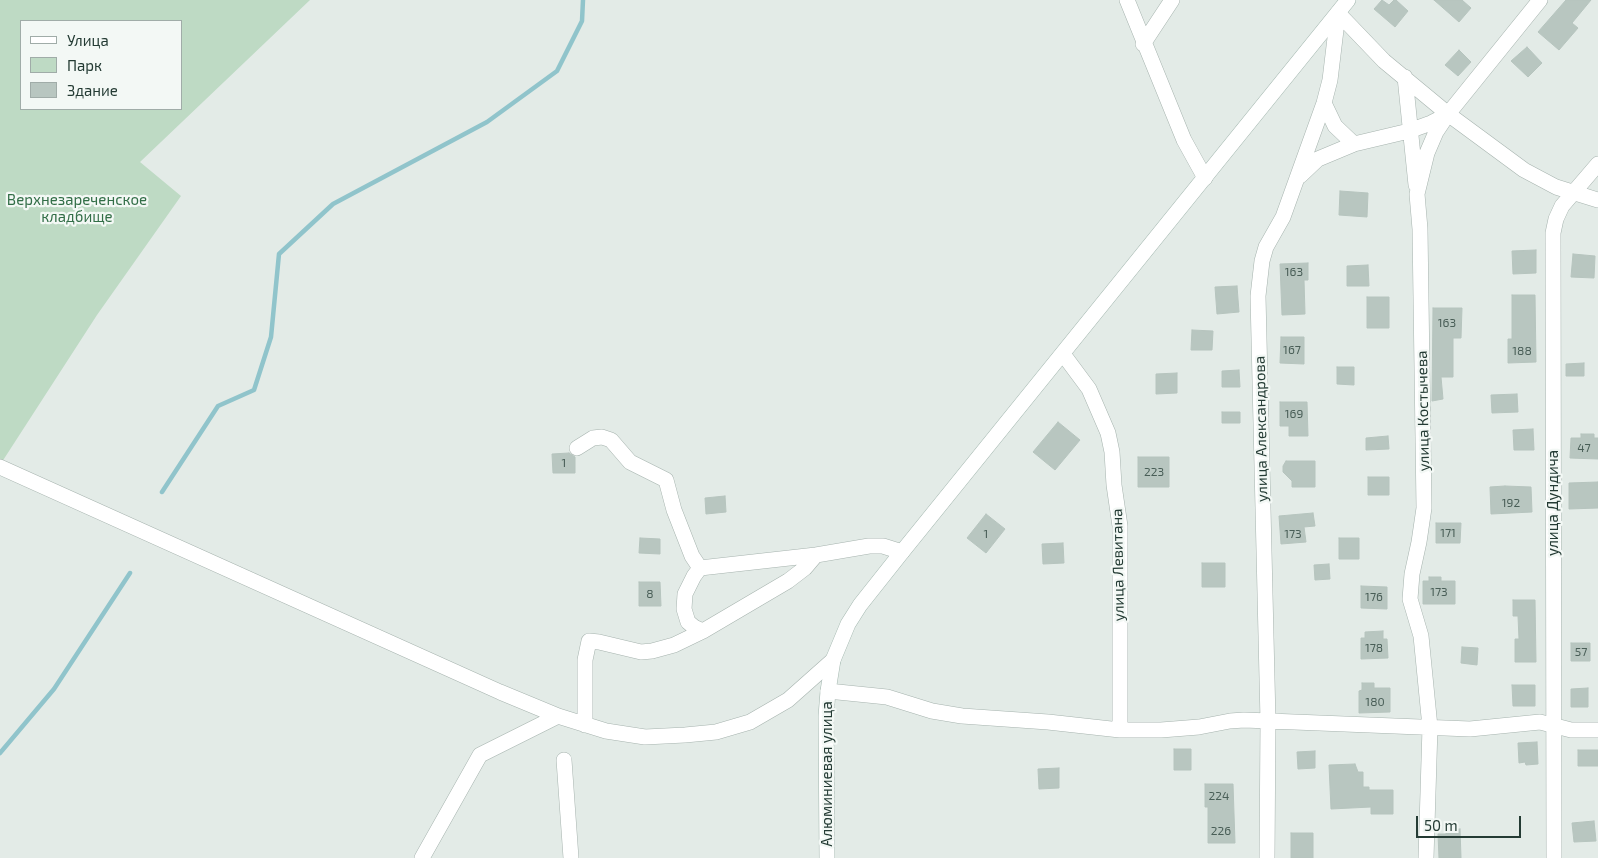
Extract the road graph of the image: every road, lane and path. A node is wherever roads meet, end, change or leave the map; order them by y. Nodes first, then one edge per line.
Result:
1 (1127, 0) edge
2 (1172, 0) edge
3 (1348, 0) edge
4 (1540, 0) edge
5 (1338, 13) junction
6 (1143, 44) junction
7 (1405, 77) junction
8 (1324, 103) junction
9 (1448, 114) junction
10 (1409, 131) junction
11 (1354, 144) junction
12 (1598, 164) edge
13 (1205, 178) junction
14 (1298, 178) junction
15 (1572, 193) junction
16 (1417, 194) junction
17 (1598, 200) edge
18 (1062, 354) junction
19 (577, 448) dead end
20 (0, 467) edge
21 (902, 552) junction
22 (816, 555) junction
23 (700, 568) junction
24 (703, 631) junction
25 (833, 660) junction
26 (828, 691) junction
27 (558, 716) junction
28 (1268, 722) junction
29 (585, 724) junction
30 (1553, 725) junction
31 (1430, 727) junction
32 (1120, 730) junction
33 (1598, 730) edge
34 (564, 760) dead end
35 (422, 858) edge
36 (571, 858) edge
37 (827, 858) edge
38 (1267, 858) edge
39 (1426, 858) edge
40 (1554, 858) edge

1 - 6 street
2 - 6 street
3 - 5 street
4 - 9 street, улица Костычева
5 - 7 street
5 - 8 street, улица Александрова
5 - 13 street
6 - 13 street
7 - 9 street
7 - 10 street
8 - 11 street
8 - 14 street, улица Александрова
9 - 10 street
9 - 15 street
9 - 16 street, улица Костычева
10 - 11 street
10 - 16 street
11 - 14 street
12 - 15 street, улица Дундича
13 - 18 street
14 - 28 street, улица Александрова
15 - 17 street
15 - 30 street, улица Дундича
16 - 31 street, улица Костычева
18 - 21 street
18 - 32 street, улица Левитана
19 - 23 street
20 - 27 street
21 - 22 street
21 - 25 street
22 - 23 street
22 - 24 street
23 - 24 street
24 - 29 street
25 - 26 street, Алюминиевая улица
25 - 29 street
26 - 32 street
26 - 37 street, Алюминиевая улица
27 - 29 street
27 - 35 street
28 - 31 street
28 - 32 street
28 - 38 street, улица Александрова
30 - 31 street
30 - 33 street
30 - 40 street, улица Дундича
31 - 39 street, улица Костычева
34 - 36 street

